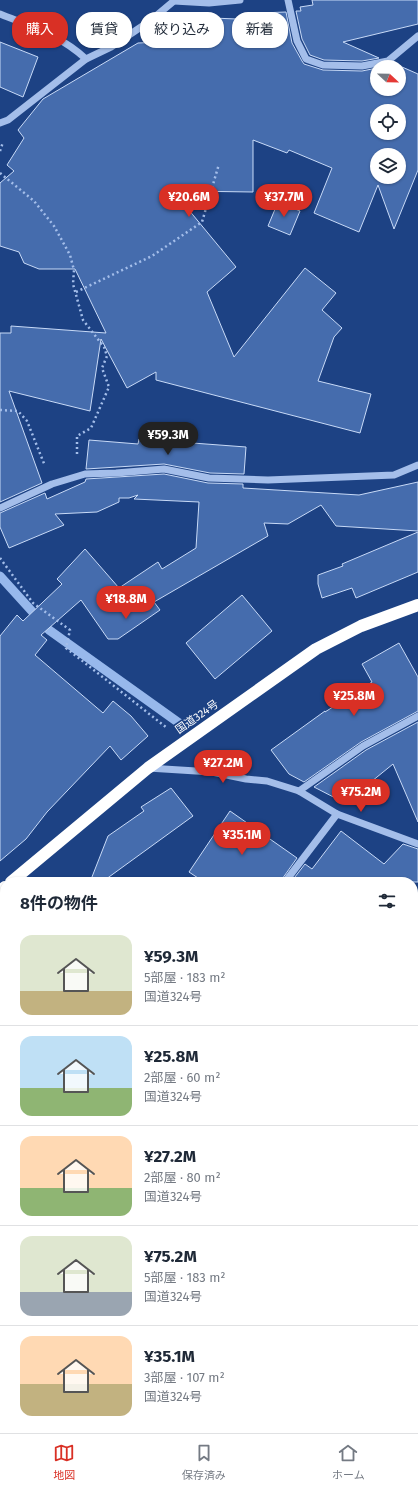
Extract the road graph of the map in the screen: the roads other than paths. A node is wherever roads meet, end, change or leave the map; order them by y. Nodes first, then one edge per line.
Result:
1 (175, 0) edge
2 (240, 0) edge
3 (288, 0) edge
4 (0, 14) edge
5 (418, 36) edge
6 (86, 59) junction
7 (0, 123) edge
8 (418, 465) edge
9 (0, 508) edge
10 (418, 605) edge
11 (418, 716) edge
12 (148, 768) junction
13 (299, 791) junction
14 (337, 814) junction
15 (418, 844) edge
16 (17, 877) edge
17 (289, 877) edge

1 - 2 street
1 - 6 street
3 - 5 street
4 - 6 street
6 - 7 street
8 - 9 street
10 - 12 highway, 国道324号
11 - 13 street
12 - 13 street
12 - 16 highway, 国道324号
13 - 14 street
14 - 15 street
14 - 17 street

